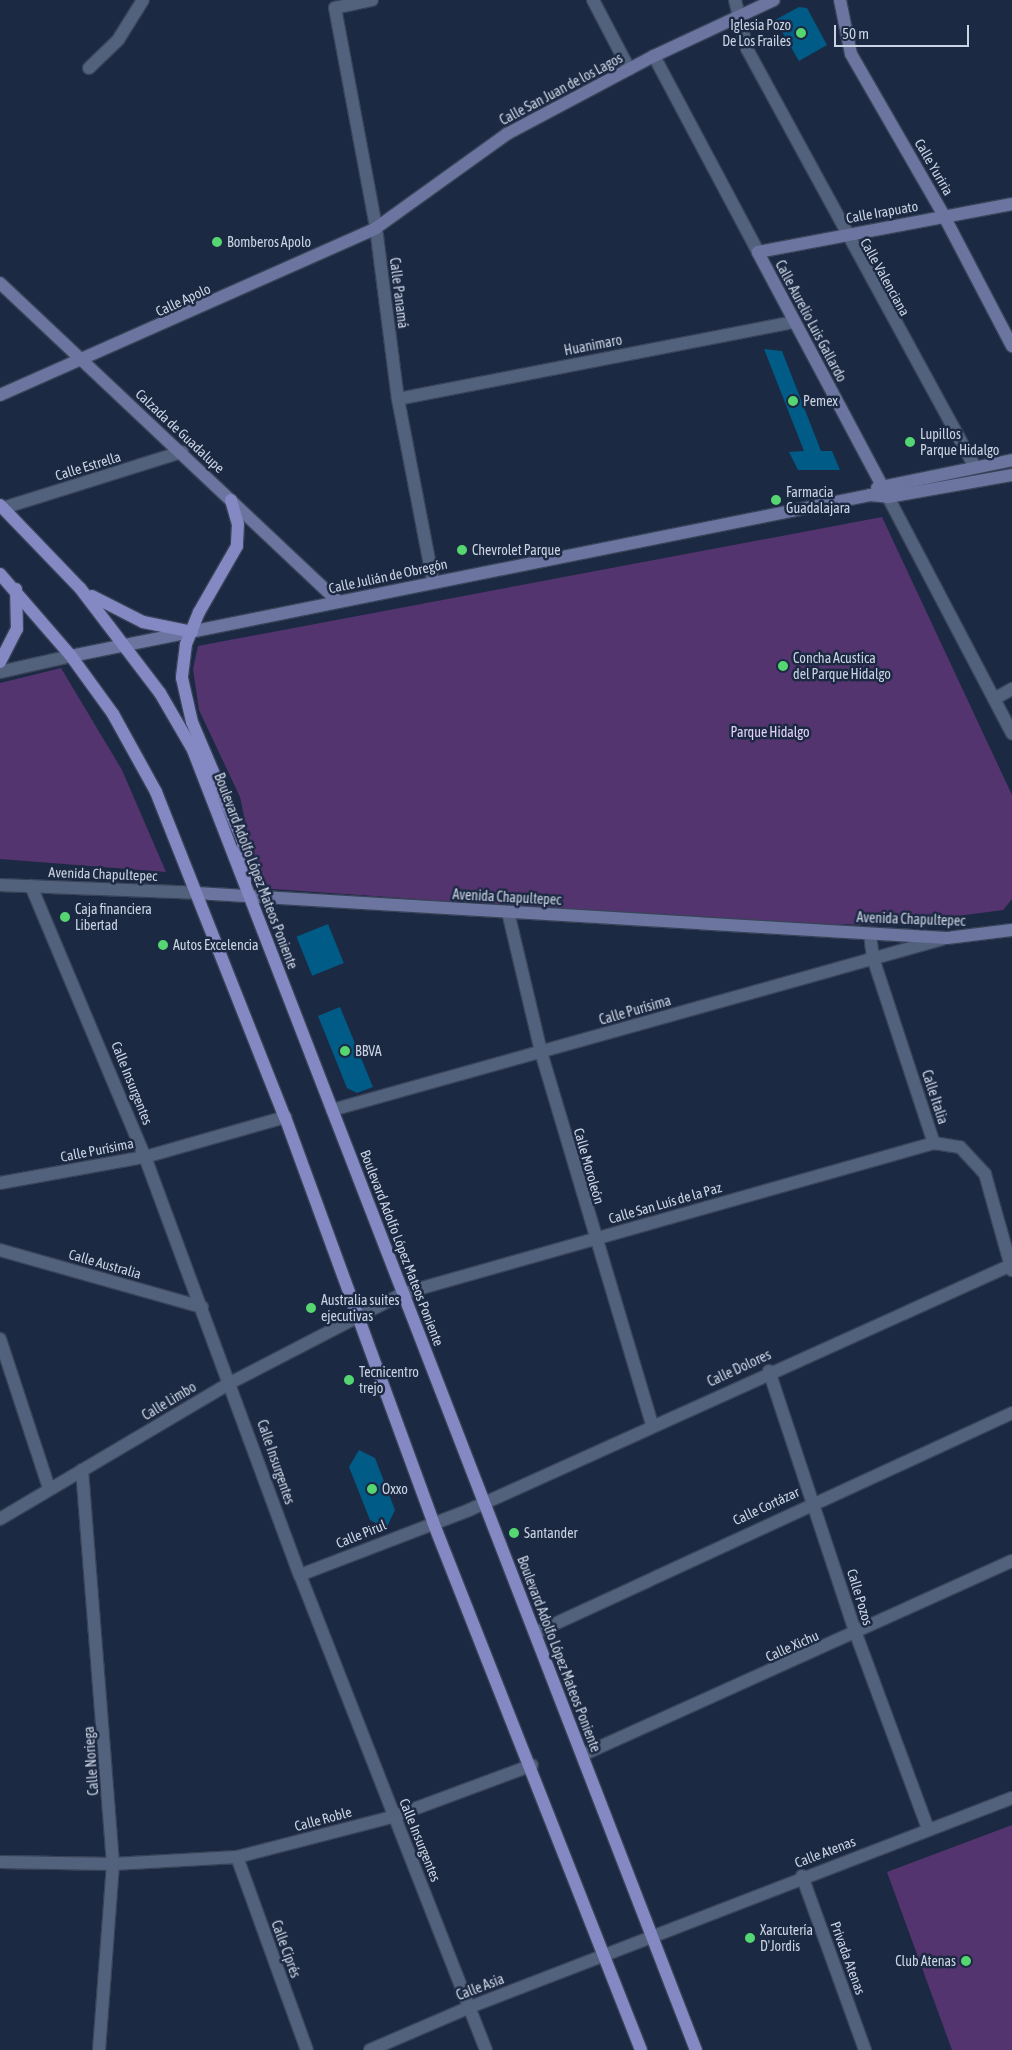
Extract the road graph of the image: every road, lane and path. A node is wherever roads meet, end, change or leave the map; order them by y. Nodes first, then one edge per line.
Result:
1 (143, 0) edge
2 (372, 0) edge
3 (593, 0) edge
4 (735, 0) edge
5 (774, 0) edge
6 (840, 0) edge
7 (738, 17) junction
8 (654, 56) junction
9 (89, 68) dead end
10 (629, 69) junction
11 (1012, 204) edge
12 (944, 216) junction
13 (376, 228) junction
14 (843, 234) junction
15 (758, 252) junction
16 (0, 283) edge
17 (794, 322) junction
18 (1012, 346) edge
19 (83, 362) junction
20 (0, 395) edge
21 (398, 398) junction
22 (182, 452) junction
23 (1012, 460) edge
24 (975, 467) junction
25 (1012, 475) edge
26 (882, 483) junction
27 (870, 495) junction
28 (888, 497) junction
29 (231, 500) junction
30 (2, 507) edge
31 (0, 574) edge
32 (433, 581) junction
33 (80, 588) junction
34 (16, 589) junction
35 (338, 602) junction
36 (192, 632) junction
37 (128, 648) junction
38 (71, 656) junction
39 (0, 662) edge
40 (0, 672) edge
41 (1012, 689) edge
42 (994, 699) junction
43 (1012, 733) edge
44 (0, 885) edge
45 (31, 886) junction
46 (196, 893) junction
47 (248, 894) junction
48 (508, 912) junction
49 (1012, 922) edge
50 (1012, 930) edge
51 (870, 934) junction
52 (992, 934) junction
53 (947, 938) junction
54 (873, 958) junction
55 (541, 1052) junction
56 (332, 1110) junction
57 (285, 1118) junction
58 (934, 1143) junction
59 (146, 1156) junction
60 (0, 1183) edge
61 (1008, 1233) edge
62 (594, 1239) junction
63 (0, 1250) edge
64 (1011, 1268) edge
65 (404, 1292) junction
66 (202, 1307) junction
67 (358, 1317) junction
68 (0, 1339) edge
69 (769, 1371) junction
70 (232, 1382) junction
71 (1012, 1413) edge
72 (652, 1425) junction
73 (82, 1470) junction
74 (48, 1488) junction
75 (814, 1500) junction
76 (482, 1504) junction
77 (0, 1519) edge
78 (433, 1522) junction
79 (1012, 1561) edge
80 (300, 1575) junction
81 (535, 1633) junction
82 (856, 1634) junction
83 (582, 1755) junction
84 (532, 1765) junction
85 (1012, 1798) edge
86 (395, 1816) junction
87 (928, 1829) junction
88 (237, 1857) junction
89 (0, 1862) edge
90 (113, 1864) junction
91 (802, 1876) junction
92 (650, 1937) junction
93 (602, 1956) junction
94 (470, 2006) junction
95 (99, 2050) edge
96 (307, 2050) edge
97 (370, 2050) edge
98 (486, 2050) edge
99 (641, 2050) edge
100 (696, 2050) edge
101 (865, 2050) edge

1 - 9 street
2 - 13 street, Calle Panamá
3 - 10 street
4 - 7 street, Calle Valenciana
5 - 7 street, Calle San Juan de los Lagos
6 - 12 street, Calle Yuriria
7 - 8 street, Calle San Juan de los Lagos
7 - 14 street, Calle Valenciana
8 - 10 street, Calle San Juan de los Lagos
8 - 15 street, Calle Aurelio Luis Gallardo
10 - 13 street, Calle San Juan de los Lagos
11 - 12 street, Calle Irapuato
12 - 14 street, Calle Irapuato
12 - 18 street, Calle Yuriria
13 - 19 street, Calle Apolo
13 - 21 street, Calle Panamá
14 - 15 street, Calle Irapuato
14 - 24 street, Calle Valenciana
15 - 17 street, Calle Aurelio Luis Gallardo
16 - 19 street, Calzada de Guadalupe
17 - 21 street, Huanimaro
17 - 26 street, Calle Aurelio Luis Gallardo
19 - 20 street, Calle Apolo
19 - 22 street, Calzada de Guadalupe
21 - 32 street, Calle Panamá
22 - 29 street, Calzada de Guadalupe
22 - 30 street, Calle Estrella
23 - 24 street
24 - 26 street
25 - 28 street, Calle Julián de Obregón
26 - 27 street
26 - 28 street, Calle Aurelio Luis Gallardo
27 - 28 street, Calle Julián de Obregón
27 - 32 street, Calle Julián de Obregón
28 - 42 street, Calle Aurelio Luis Gallardo
29 - 35 street, Calzada de Guadalupe
29 - 36 main road
30 - 33 main road, Boulevard Adolfo López Mateos Poniente
31 - 34 main road
32 - 35 street, Calle Julián de Obregón
33 - 36 main road
33 - 37 main road, Boulevard Adolfo López Mateos Poniente
34 - 38 main road
34 - 39 main road
35 - 36 street, Calle Julián de Obregón
36 - 37 street, Calle Julián de Obregón
36 - 47 main road
37 - 38 street, Calle Julián de Obregón
37 - 47 main road, Boulevard Adolfo López Mateos Poniente
38 - 40 street, Calle Julián de Obregón
38 - 46 main road
41 - 42 street
42 - 43 street, Calle Aurelio Luis Gallardo
44 - 45 street, Avenida Chapultepec
45 - 46 street, Avenida Chapultepec
45 - 59 street, Calle Insurgentes
46 - 47 street, Avenida Chapultepec
46 - 57 main road
47 - 48 street, Avenida Chapultepec
47 - 56 main road, Boulevard Adolfo López Mateos Poniente
48 - 51 street, Avenida Chapultepec
48 - 55 street, Calle Moroleón
49 - 52 street
50 - 52 street, Avenida Chapultepec
51 - 53 street, Avenida Chapultepec
51 - 54 street, Calle Italia
52 - 53 street, Avenida Chapultepec
53 - 54 street, Calle Purísima
54 - 55 street, Calle Purísima
54 - 58 street, Calle Italia
55 - 56 street, Calle Purísima
55 - 62 street, Calle Moroleón
56 - 65 main road, Boulevard Adolfo López Mateos Poniente
57 - 59 street, Calle Purísima
57 - 67 main road
58 - 61 street, Calle Italia
58 - 62 street, Calle San Luís de la Paz
59 - 60 street, Calle Purísima
59 - 66 street, Calle Insurgentes
61 - 64 street, Calle Italia
62 - 65 street, Calle San Luís de la Paz
62 - 72 street, Calle Moroleón
63 - 66 street, Calle Australia
64 - 69 street, Calle Dolores
65 - 67 street, Calle San Luís de la Paz
65 - 76 main road, Boulevard Adolfo López Mateos Poniente
66 - 70 street, Calle Insurgentes
67 - 70 street, Calle Limbo
67 - 78 main road
68 - 74 street
69 - 72 street, Calle Dolores
69 - 75 street, Calle Pozos
70 - 73 street, Calle Limbo
70 - 80 street, Calle Insurgentes
71 - 75 street, Calle Cortázar
72 - 76 street, Calle Dolores
73 - 74 street, Calle Limbo
73 - 90 street, Calle Noriega
74 - 77 street, Calle Limbo
75 - 81 street, Calle Cortázar
75 - 82 street, Calle Pozos
76 - 78 street, Calle Pirul
76 - 81 main road, Boulevard Adolfo López Mateos Poniente
78 - 80 street, Calle Pirul
78 - 84 main road
79 - 82 street, Calle Xichu
80 - 86 street, Calle Insurgentes
81 - 83 main road, Boulevard Adolfo López Mateos Poniente
82 - 83 street, Calle Xichu
82 - 87 street, Calle Pozos
83 - 92 main road, Boulevard Adolfo López Mateos Poniente
84 - 86 street, Calle Roble
84 - 93 main road
85 - 87 street, Calle Atenas
86 - 88 street, Calle Roble
86 - 94 street, Calle Insurgentes
87 - 91 street, Calle Atenas
88 - 90 street, Calle Roble
88 - 96 street, Calle Ciprés
89 - 90 street, Calle Roble
90 - 95 street, Calle Noriega
91 - 92 street, Calle Atenas
91 - 101 street, Privada Atenas
92 - 93 street, Calle Atenas
92 - 100 main road, Boulevard Adolfo López Mateos Poniente
93 - 94 street, Calle Asia
93 - 99 main road
94 - 97 street, Calle Asia
94 - 98 street, Calle Insurgentes

